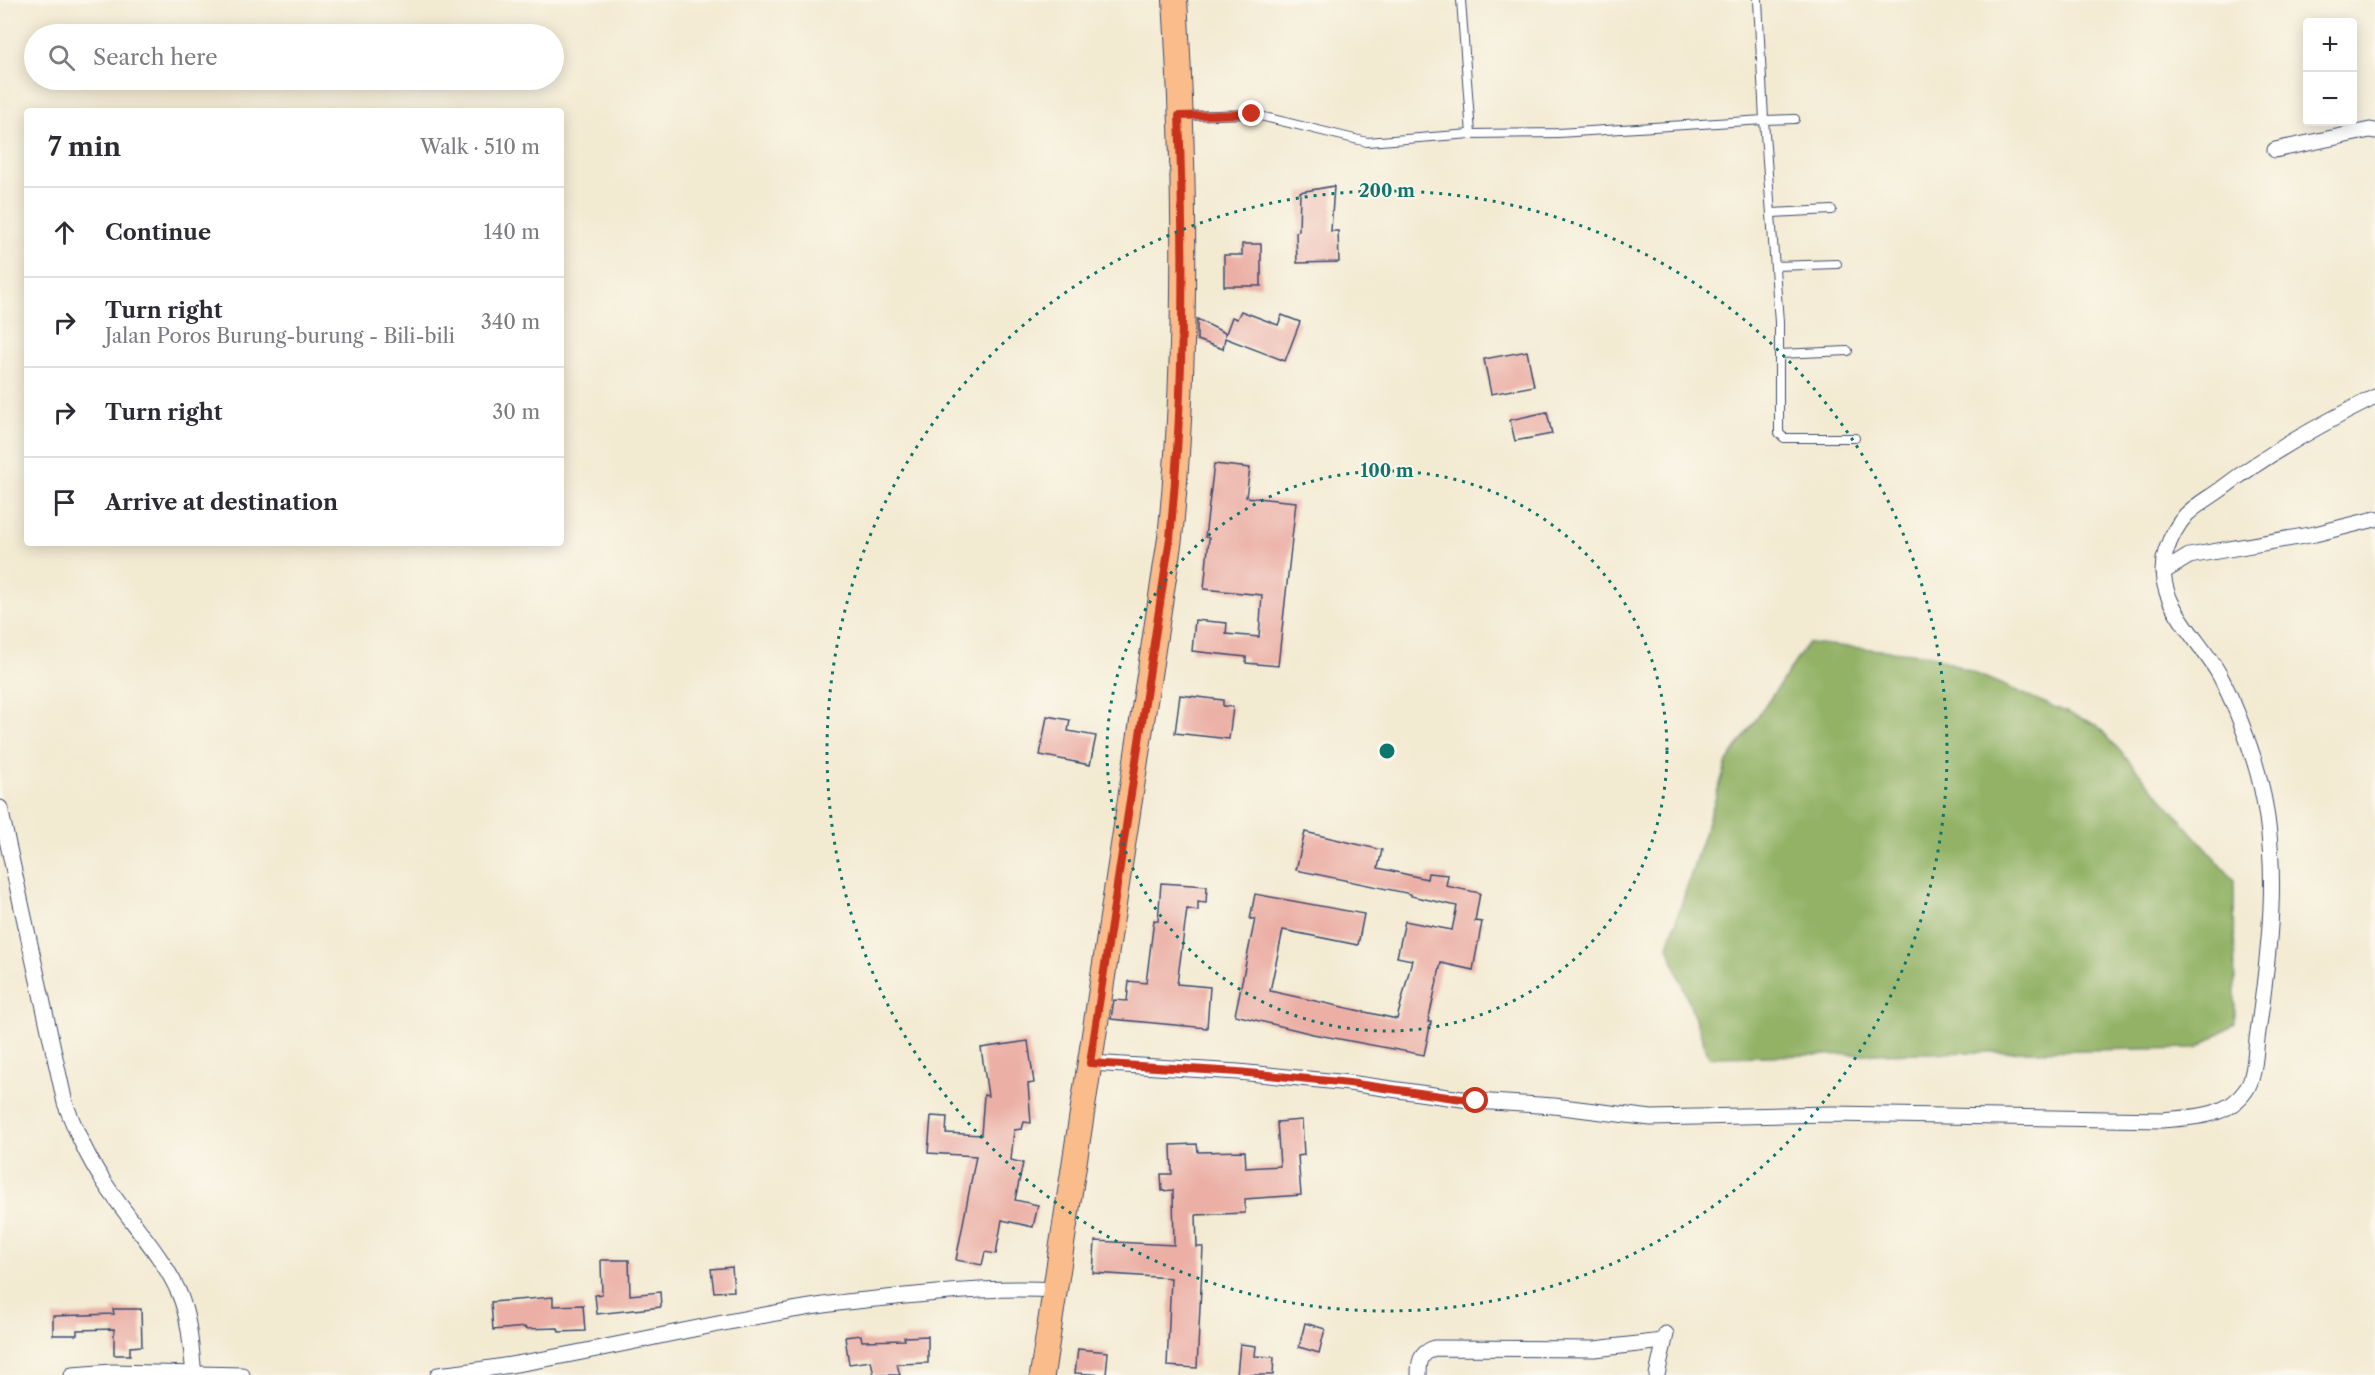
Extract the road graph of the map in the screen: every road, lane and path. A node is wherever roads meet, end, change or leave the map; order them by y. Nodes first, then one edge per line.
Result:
1 (1174, 0) edge
2 (1461, 0) edge
3 (1758, 0) edge
4 (1179, 116) junction
5 (1795, 119) dead end
6 (1764, 120) junction
7 (2375, 131) edge
8 (1471, 134) junction
9 (2275, 150) dead end
10 (1832, 210) dead end
11 (1772, 213) junction
12 (1837, 264) dead end
13 (1775, 266) junction
14 (1848, 351) dead end
15 (1779, 354) junction
16 (2375, 397) edge
17 (1855, 438) dead end
18 (2375, 519) edge
19 (2163, 572) junction
20 (0, 808) edge
21 (1090, 1063) junction
22 (1055, 1290) junction
23 (194, 1374) edge
24 (72, 1375) edge
25 (242, 1375) edge
26 (438, 1375) edge
27 (1042, 1375) edge
28 (1419, 1375) edge
29 (1657, 1375) edge

1 - 4 main road
2 - 8 lane
3 - 6 lane
4 - 8 lane
4 - 21 main road
5 - 6 lane
6 - 8 lane
6 - 11 lane
7 - 9 street
10 - 11 lane
11 - 13 lane
12 - 13 lane
13 - 15 lane
14 - 15 lane
15 - 17 lane
16 - 19 street
18 - 19 street
19 - 21 street
20 - 23 street
21 - 22 main road
22 - 26 street
22 - 27 main road
23 - 24 street
23 - 25 street
28 - 29 street

